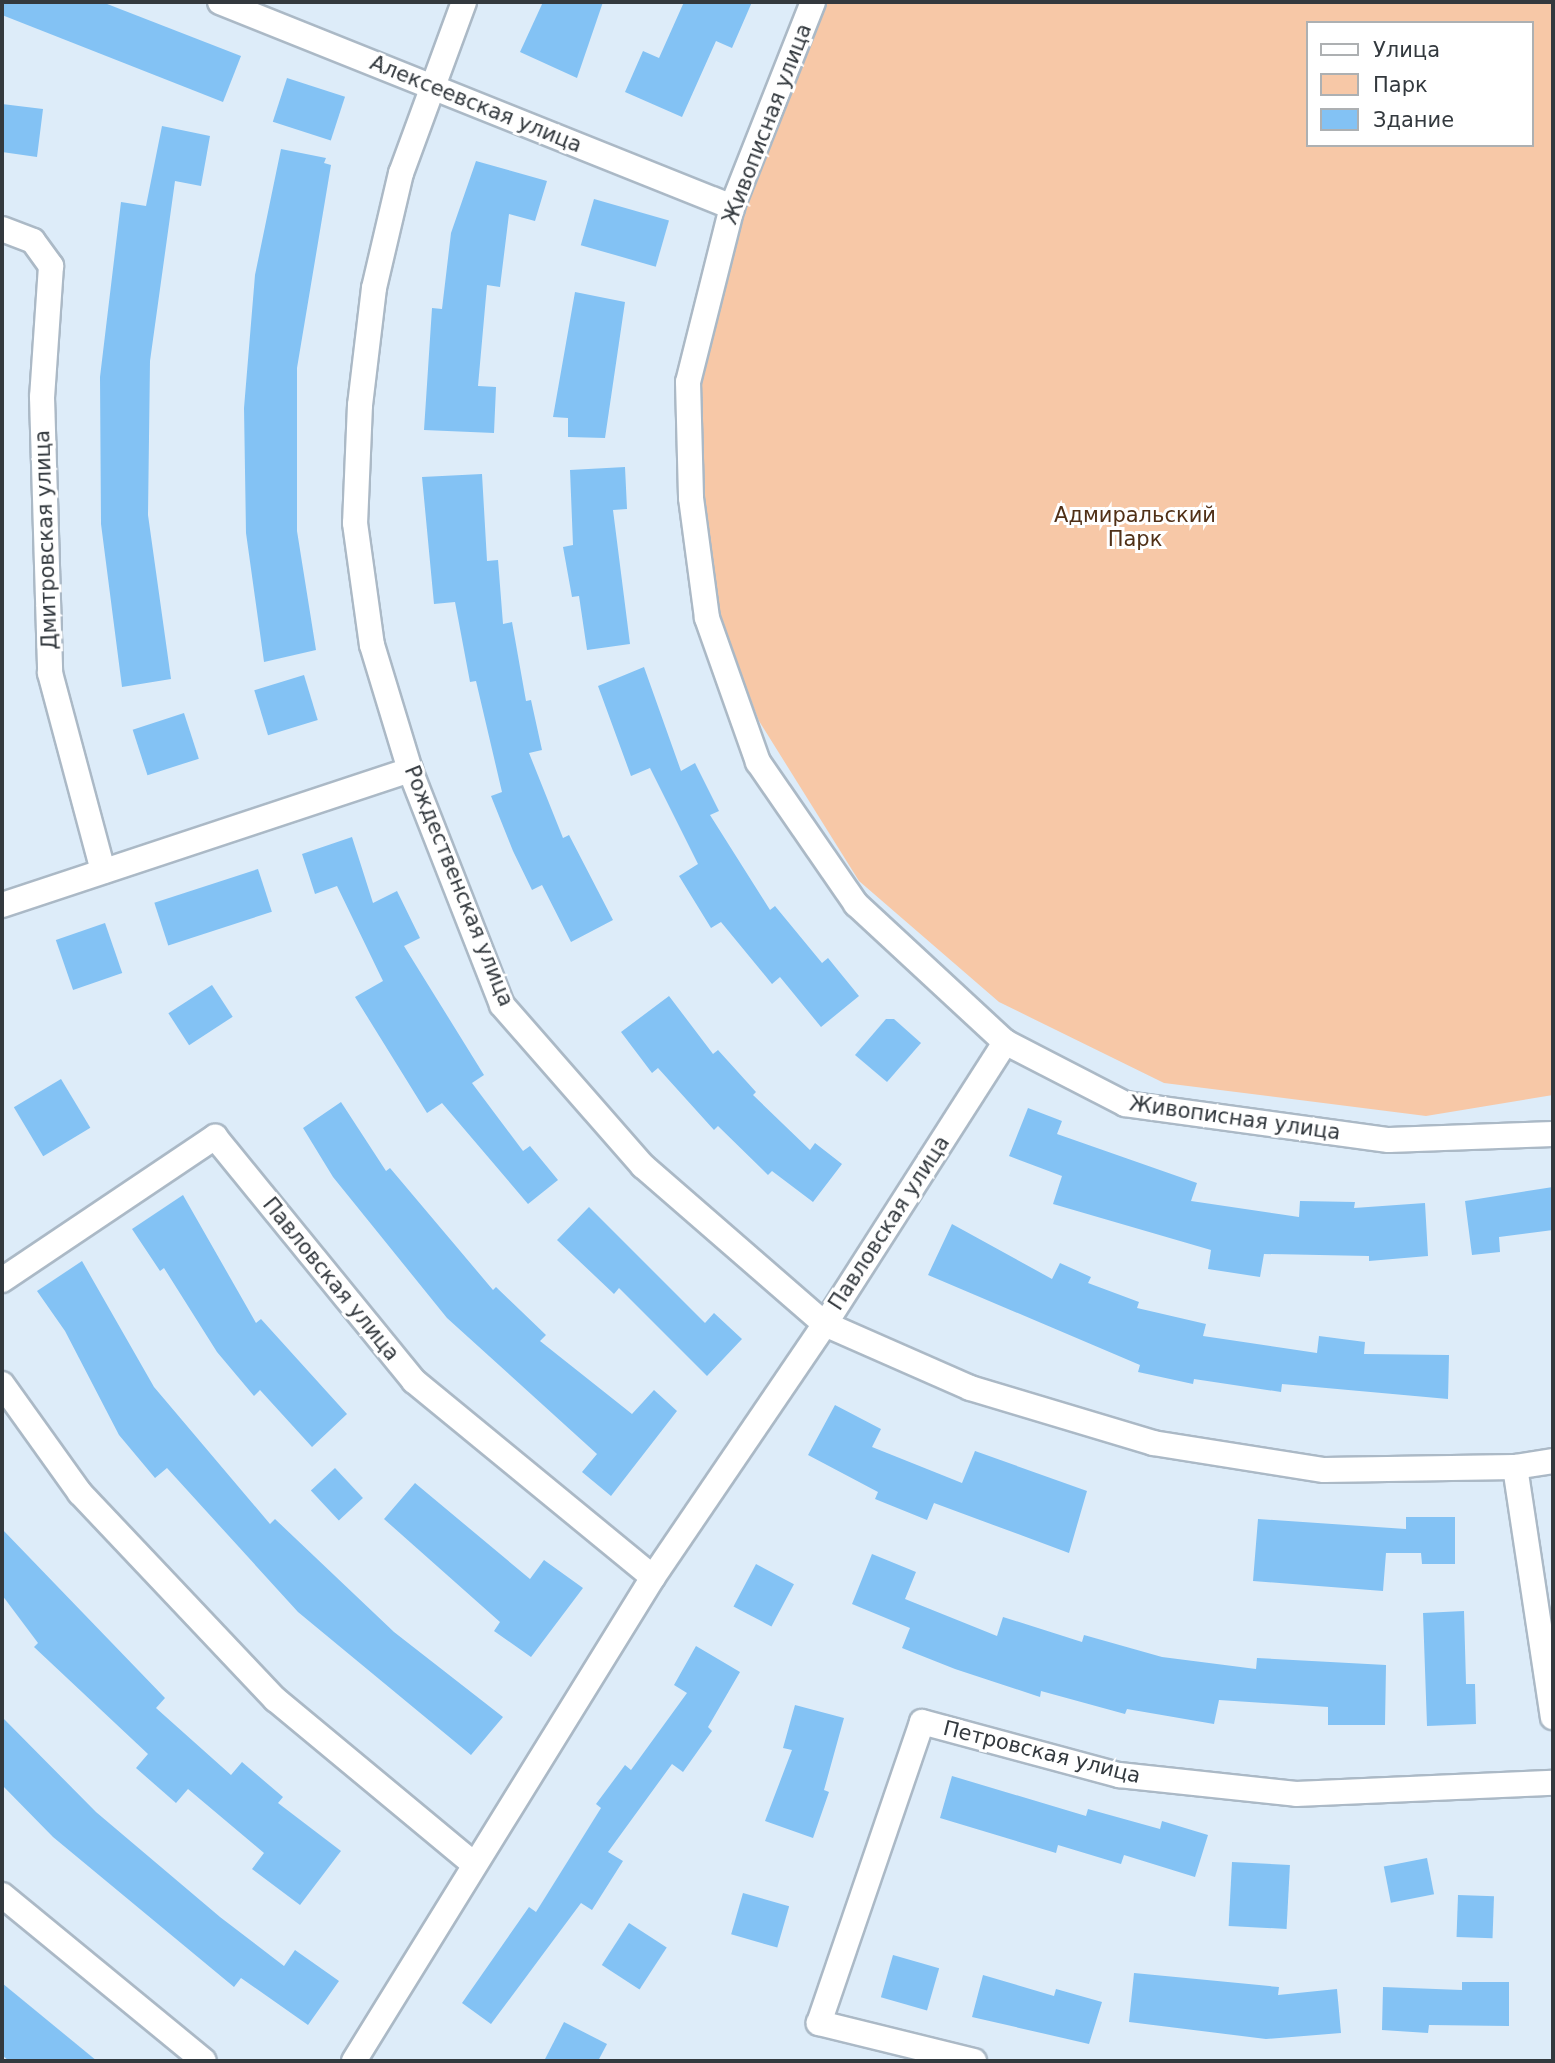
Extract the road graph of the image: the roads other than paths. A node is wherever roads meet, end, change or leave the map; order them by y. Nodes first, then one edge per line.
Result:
1 (220, 2) edge
2 (464, 2) edge
3 (813, 2) edge
4 (431, 85) junction
5 (732, 207) junction
6 (2, 229) edge
7 (410, 770) junction
8 (103, 871) junction
9 (2, 905) edge
10 (1005, 1042) junction
11 (1553, 1134) edge
12 (2, 1280) edge
13 (825, 1324) junction
14 (2, 1384) edge
15 (1553, 1461) edge
16 (1514, 1467) junction
17 (653, 1577) junction
18 (1553, 1717) edge
19 (1553, 1783) edge
20 (474, 1864) junction
21 (2, 1895) edge
22 (204, 2061) edge
23 (354, 2061) edge
24 (974, 2061) edge

1 - 4 street, Алексеевская улица
2 - 4 street, Рождественская улица
3 - 5 street, Живописная улица
4 - 5 street, Алексеевская улица
4 - 7 street, Рождественская улица
5 - 10 street, Живописная улица
6 - 8 street, Дмитровская улица
7 - 8 street
7 - 13 street, Рождественская улица
8 - 9 street
10 - 11 street, Живописная улица
10 - 13 street, Павловская улица
12 - 17 street, Павловская улица
13 - 16 street, Рождественская улица
13 - 17 street, Павловская улица
14 - 20 street
15 - 16 street, Рождественская улица
16 - 18 street
17 - 20 street, Павловская улица
19 - 24 street, Петровская улица
20 - 23 street, Павловская улица
21 - 22 street

